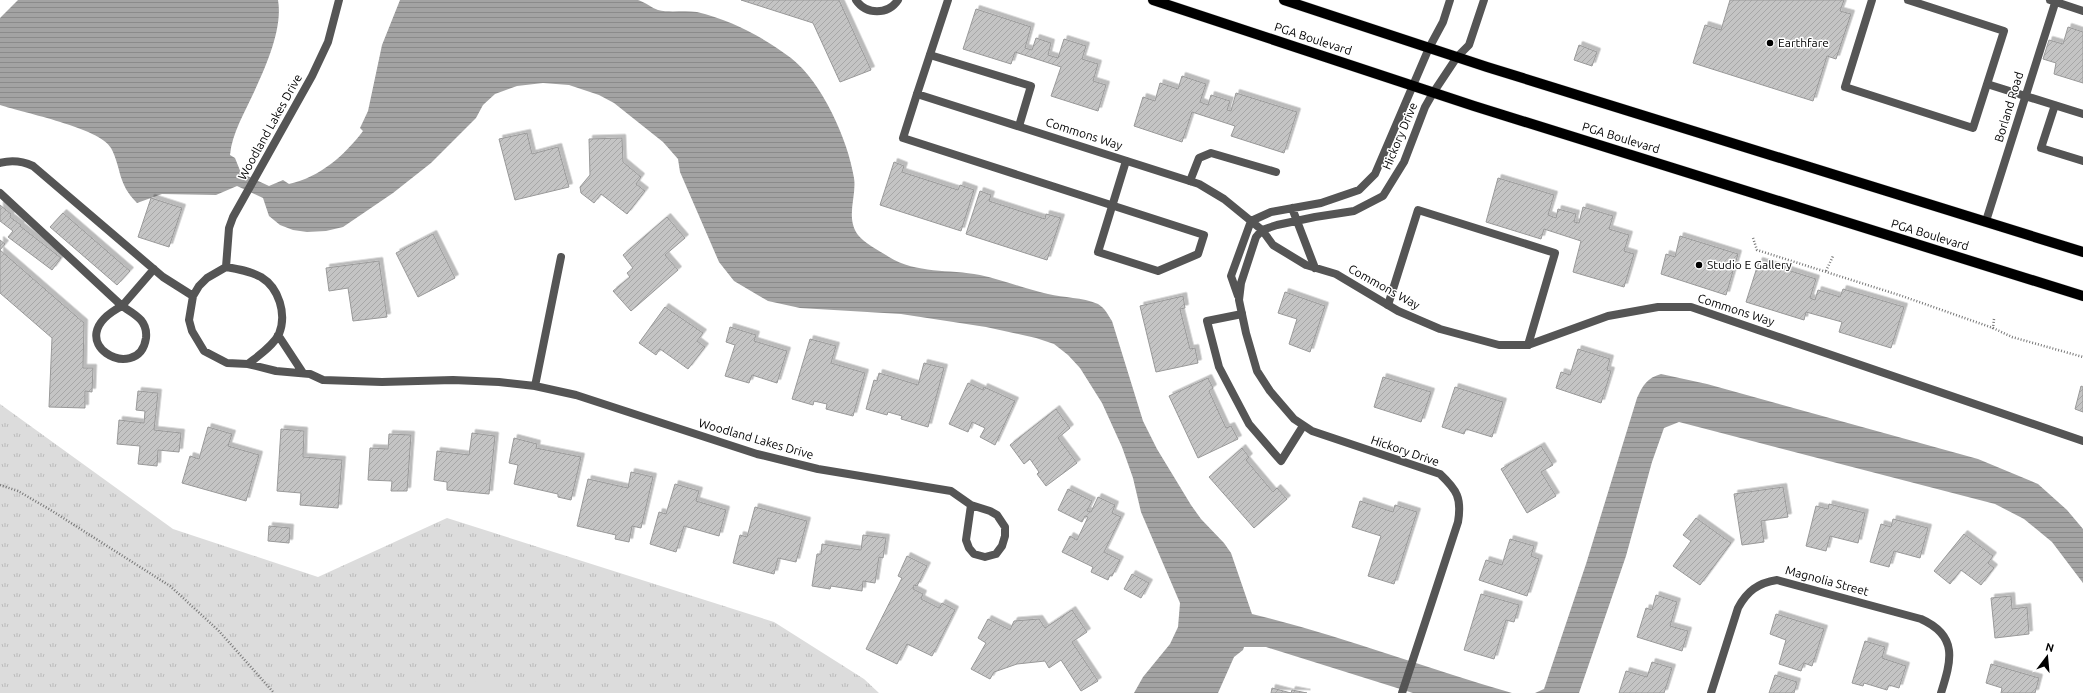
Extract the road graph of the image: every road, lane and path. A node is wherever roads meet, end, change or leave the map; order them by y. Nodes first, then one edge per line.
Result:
1 (339, 0) edge
2 (856, 0) edge
3 (898, 0) edge
4 (948, 0) edge
5 (1153, 0) edge
6 (1284, 0) edge
7 (1450, 0) edge
8 (1484, 0) edge
9 (1872, 0) edge
10 (1908, 0) edge
11 (2054, 1) edge
12 (2083, 11) edge
13 (1429, 48) junction
14 (930, 55) junction
15 (1457, 57) junction
16 (1987, 84) junction
17 (1414, 86) junction
18 (1433, 93) junction
19 (918, 94) junction
20 (2025, 96) junction
21 (2055, 106) junction
22 (2083, 114) edge
23 (1019, 126) junction
24 (1126, 161) junction
25 (2083, 161) edge
26 (0, 163) edge
27 (1276, 172) dead end
28 (1190, 181) junction
29 (0, 193) edge
30 (1112, 206) junction
31 (1292, 208) junction
32 (1252, 221) junction
33 (1297, 221) junction
34 (1986, 221) junction
35 (1262, 230) junction
36 (1753, 238) dead end
37 (2083, 252) edge
38 (1834, 256) dead end
39 (561, 257) dead end
40 (226, 267) junction
41 (1314, 268) junction
42 (154, 269) junction
43 (1826, 271) junction
44 (193, 296) junction
45 (2083, 296) edge
46 (1239, 300) junction
47 (1388, 305) junction
48 (122, 306) junction
49 (1242, 314) junction
50 (1994, 319) dead end
51 (1993, 328) junction
52 (278, 335) junction
53 (1528, 345) junction
54 (2083, 357) edge
55 (248, 364) junction
56 (303, 373) junction
57 (535, 386) junction
58 (1303, 426) junction
59 (2083, 441) edge
60 (0, 485) edge
61 (971, 505) junction
62 (274, 693) edge
63 (1402, 693) edge
64 (1711, 693) edge
65 (1941, 693) edge

1 - 40 street, Woodland Lakes Drive
2 - 3 street
4 - 14 street
5 - 17 main road, PGA Boulevard
6 - 13 main road
7 - 13 street, Hickory Drive
8 - 15 street, Hickory Drive
9 - 16 street
10 - 16 street
11 - 12 street
11 - 20 street, Borland Road
13 - 15 main road
13 - 17 street, Hickory Drive
14 - 19 street
14 - 23 street
15 - 18 street, Hickory Drive
15 - 34 main road
16 - 20 street
17 - 18 main road, PGA Boulevard
17 - 31 street, Hickory Drive
18 - 33 street, Hickory Drive
18 - 45 main road, PGA Boulevard
19 - 23 street, Commons Way
19 - 30 street
20 - 21 street
20 - 34 street, Borland Road
21 - 22 street
21 - 25 street
23 - 24 street, Commons Way
24 - 28 street, Commons Way
24 - 30 street
26 - 42 street
27 - 28 street
28 - 32 street, Commons Way
29 - 48 street
30 - 30 street
31 - 32 street, Hickory Drive
31 - 33 street
32 - 35 street, Commons Way
32 - 46 street, Hickory Drive
33 - 35 street, Hickory Drive
33 - 41 street
34 - 37 main road
35 - 41 street, Commons Way
35 - 46 street, Hickory Drive
36 - 43 path
38 - 43 path
39 - 57 street
40 - 44 street
40 - 52 street
41 - 47 street, Commons Way
42 - 44 street
42 - 48 street
43 - 51 path
44 - 55 street, Woodland Lakes Drive
46 - 49 street, Hickory Drive
47 - 53 street, Commons Way
47 - 53 street
48 - 48 street
49 - 58 street, Hickory Drive
49 - 58 street
50 - 51 path
51 - 54 path
52 - 55 street
52 - 56 street
53 - 59 street, Commons Way
55 - 56 street, Woodland Lakes Drive
56 - 57 street, Woodland Lakes Drive
57 - 61 street, Woodland Lakes Drive
58 - 63 street, Hickory Drive
60 - 62 path
61 - 61 street, Woodland Lakes Drive
64 - 65 street, Magnolia Street

